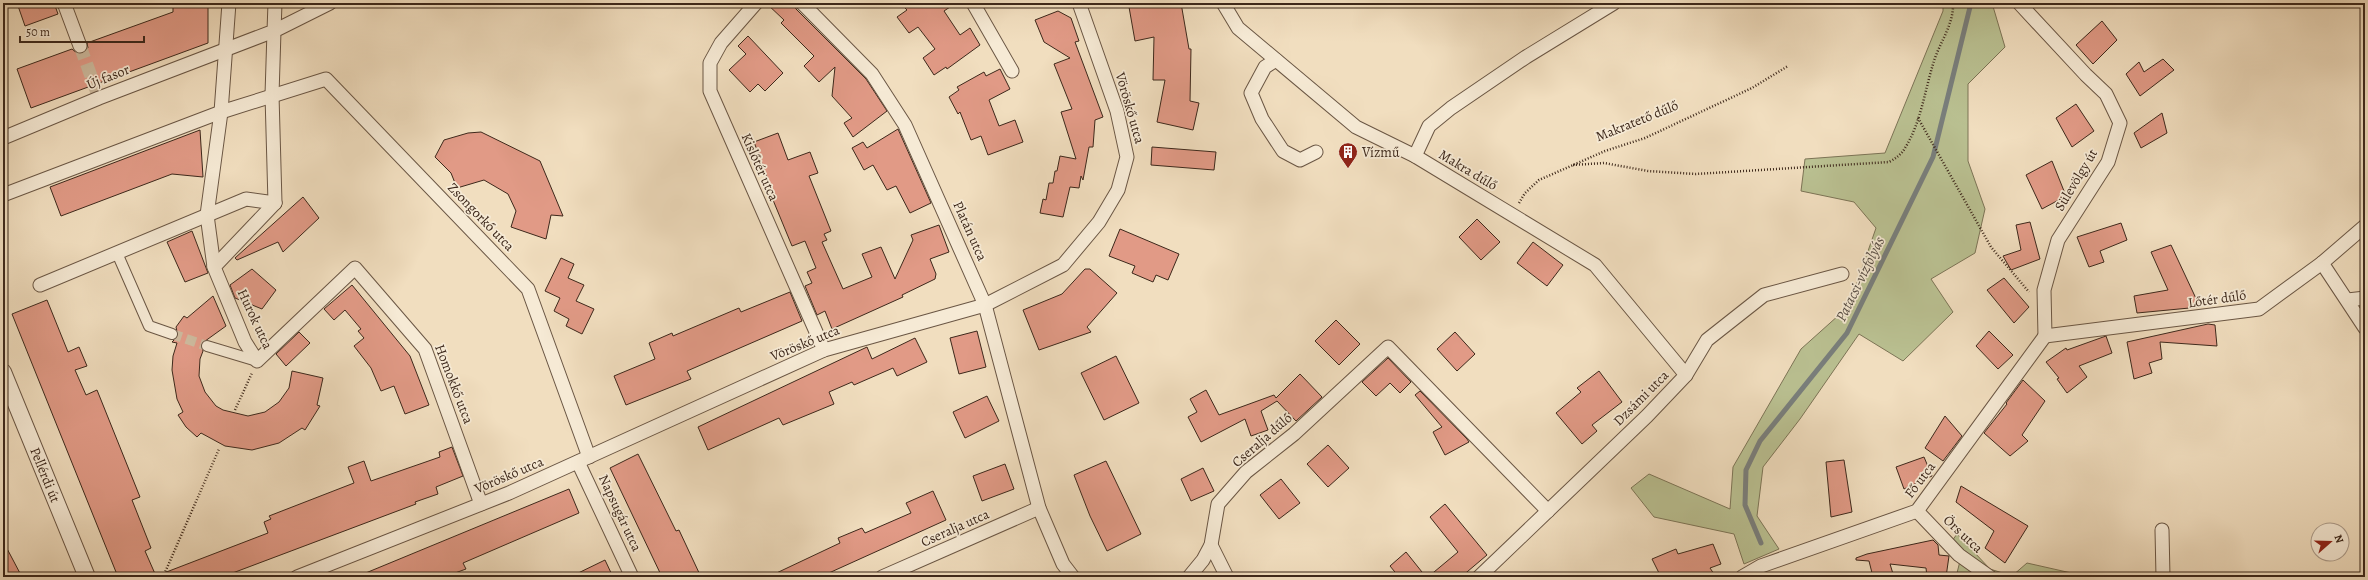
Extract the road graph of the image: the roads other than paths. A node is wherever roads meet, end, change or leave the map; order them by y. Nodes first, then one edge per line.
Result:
1 (64, 3) edge
2 (229, 3) edge
3 (275, 3) edge
4 (330, 3) edge
5 (756, 3) edge
6 (802, 3) edge
7 (973, 3) edge
8 (1079, 3) edge
9 (1223, 3) edge
10 (1614, 3) edge
11 (2019, 3) edge
12 (274, 31) junction
13 (80, 46) tunnel mouth
14 (226, 48) junction
15 (1276, 60) junction
16 (1012, 71) dead end
17 (272, 96) junction
18 (221, 112) junction
19 (3, 138) edge
20 (1316, 152) dead end
21 (1415, 156) junction
22 (3, 195) edge
23 (275, 202) junction
24 (207, 215) junction
25 (2365, 226) edge
26 (117, 253) junction
27 (2322, 263) junction
28 (214, 267) junction
29 (1842, 274) dead end
30 (340, 281) joint
31 (40, 286) dead end
32 (2365, 298) edge
33 (2348, 300) junction
34 (985, 304) junction
35 (2365, 328) edge
36 (172, 334) tunnel mouth
37 (2045, 336) junction
38 (207, 346) tunnel mouth
39 (824, 350) junction
40 (257, 361) junction
41 (3, 372) edge
42 (1686, 375) junction
43 (584, 460) junction
44 (481, 504) junction
45 (1040, 508) junction
46 (1548, 511) junction
47 (1917, 511) junction
48 (2162, 530) dead end
49 (1210, 545) junction
50 (87, 577) edge
51 (297, 577) edge
52 (632, 577) edge
53 (882, 577) edge
54 (1073, 577) edge
55 (1189, 577) edge
56 (1228, 577) edge
57 (1480, 577) edge
58 (1742, 577) edge
59 (1990, 577) edge
60 (2163, 577) edge

1 - 13 street
2 - 14 street
3 - 12 street
4 - 12 street, Új fasor
5 - 39 street, Kislőtér utca
6 - 34 street, Platán utca
7 - 16 street
8 - 34 street, Vöröskő utca
9 - 15 street, Makra dűlő
10 - 21 street
11 - 37 street, Sülevölgy út
12 - 14 street, Új fasor
12 - 17 street
14 - 18 street
14 - 19 street, Új fasor
15 - 20 street
15 - 21 street, Makra dűlő
17 - 18 street
17 - 23 street
17 - 43 street, Zsongorkő utca
18 - 22 street
18 - 24 street
21 - 42 street, Makra dűlő
23 - 24 street
23 - 28 street
24 - 26 street
24 - 28 street
25 - 27 street, Lőtér dűlő
26 - 31 street
26 - 36 street
27 - 33 street
27 - 37 street, Lőtér dűlő
28 - 40 street, Hurok utca
29 - 42 street, Dzsámi utca
30 - 40 street, Hurok utca
30 - 44 street, Homokkő utca
32 - 33 street
33 - 35 street
34 - 39 street, Vöröskő utca
34 - 45 street, Platán utca
37 - 47 street, Fő utca
38 - 40 street
39 - 43 street, Vöröskő utca
41 - 50 street, Pellérdi út
42 - 46 street, Dzsámi utca
43 - 44 street, Vöröskő utca
43 - 52 street, Napsugár utca
44 - 51 street, Vöröskő utca
45 - 53 street, Cseralja utca
45 - 54 street
46 - 49 street, Cseralja dűlő
46 - 57 street, Dzsámi utca
47 - 58 street, Fő utca
47 - 59 street, Örs utca
48 - 60 street
49 - 55 street, Cseralja dűlő
49 - 56 street

